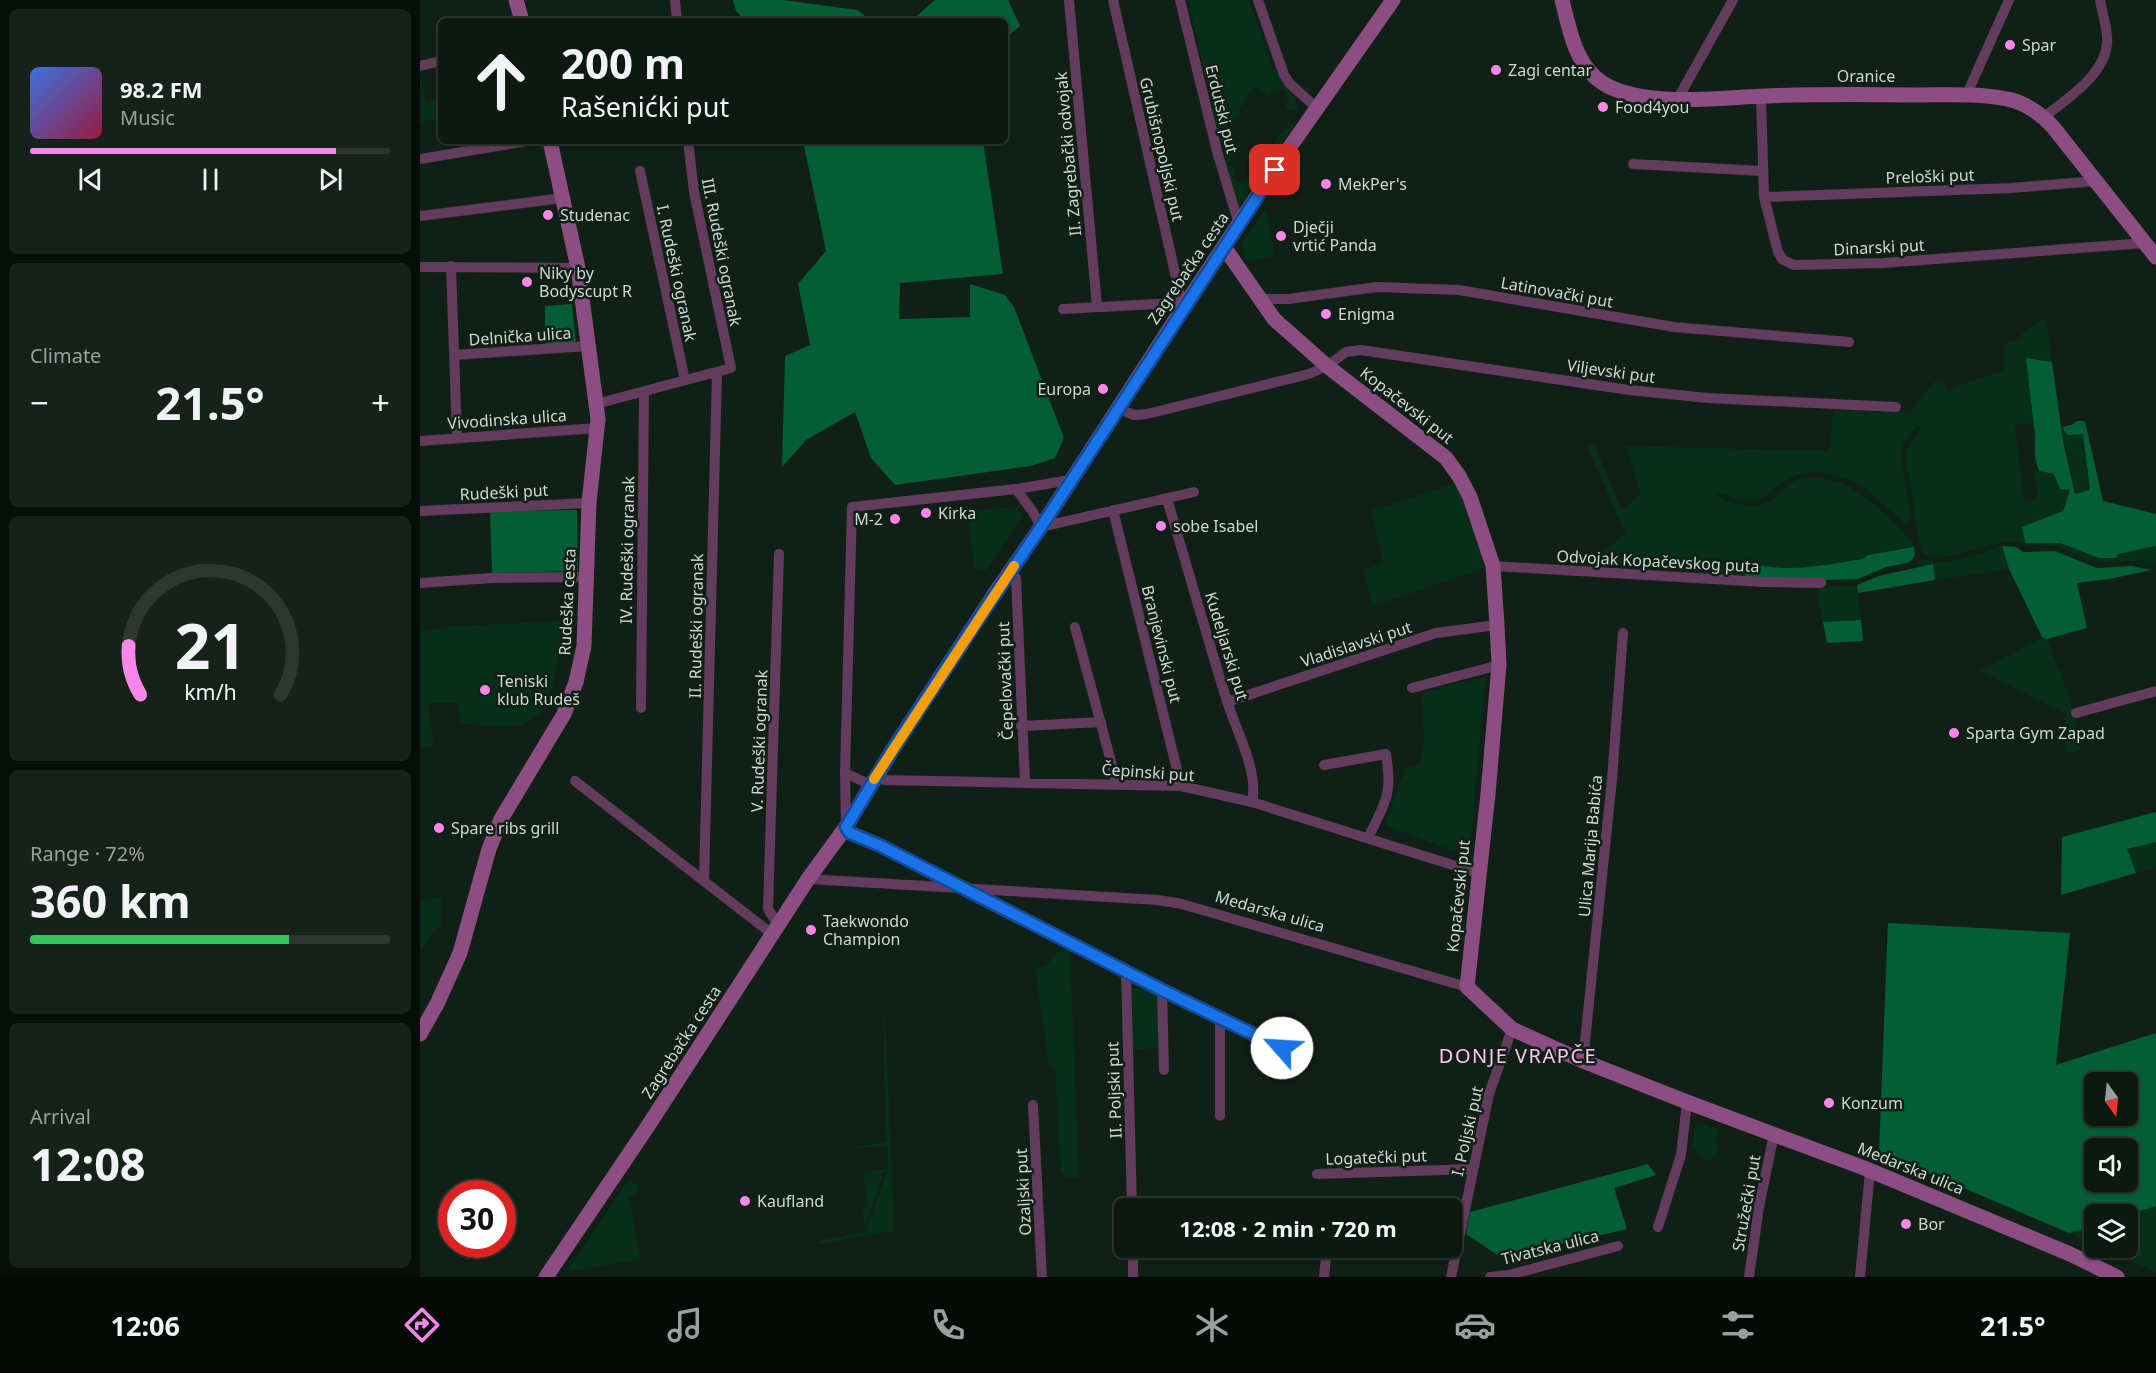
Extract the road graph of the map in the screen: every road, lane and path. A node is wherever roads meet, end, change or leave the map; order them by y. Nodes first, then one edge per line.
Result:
1 (516, 0) edge
2 (675, 0) edge
3 (1069, 0) edge
4 (1113, 0) edge
5 (1180, 0) edge
6 (1258, 0) edge
7 (1393, 0) edge
8 (1562, 0) edge
9 (1733, 0) edge
10 (2009, 0) edge
11 (2100, 0) edge
12 (521, 18) edge
13 (677, 18) edge
14 (438, 62) edge
15 (420, 66) edge
16 (1761, 96) junction
17 (1966, 96) junction
18 (1677, 100) junction
19 (1317, 108) junction
20 (2044, 117) junction
21 (509, 144) edge
22 (551, 144) edge
23 (688, 144) edge
24 (420, 159) edge
25 (1633, 164) dead end
26 (640, 171) dead end
27 (1762, 171) junction
28 (2097, 181) junction
29 (1764, 197) junction
30 (563, 198) junction
31 (420, 216) edge
32 (1239, 224) junction
33 (2145, 243) junction
34 (1224, 247) junction
35 (2156, 256) edge
36 (451, 266) junction
37 (420, 267) edge
38 (578, 268) junction
39 (1261, 299) junction
40 (1185, 304) junction
41 (1097, 306) junction
42 (1063, 309) dead end
43 (1849, 342) dead end
44 (588, 346) junction
45 (454, 355) junction
46 (1327, 366) junction
47 (717, 372) junction
48 (685, 380) junction
49 (644, 392) junction
50 (596, 404) junction
51 (1896, 407) dead end
52 (1118, 409) junction
53 (597, 428) junction
54 (457, 438) junction
55 (420, 441) edge
56 (1070, 480) junction
57 (1016, 489) junction
58 (1194, 492) dead end
59 (1167, 499) junction
60 (589, 503) junction
61 (1113, 510) junction
62 (420, 511) edge
63 (1041, 527) junction
64 (779, 555) dead end
65 (1493, 566) junction
66 (588, 577) junction
67 (1016, 578) dead end
68 (420, 583) edge
69 (1821, 583) dead end
70 (1497, 625) junction
71 (1075, 627) dead end
72 (1623, 633) dead end
73 (1498, 665) junction
74 (1412, 688) dead end
75 (2156, 691) edge
76 (1227, 702) junction
77 (640, 708) dead end
78 (2076, 713) dead end
79 (1101, 722) junction
80 (1021, 726) junction
81 (1324, 765) dead end
82 (844, 773) junction
83 (874, 780) junction
84 (575, 781) dead end
85 (1025, 782) junction
86 (1117, 784) junction
87 (1181, 786) junction
88 (1252, 802) junction
89 (846, 827) junction
90 (1368, 838) junction
91 (1478, 873) junction
92 (808, 879) junction
93 (704, 880) junction
94 (963, 889) junction
95 (775, 930) junction
96 (1126, 970) junction
97 (1467, 987) junction
98 (1162, 990) junction
99 (1220, 1018) junction
100 (1512, 1029) junction
101 (420, 1034) edge
102 (1303, 1059) dead end
103 (1583, 1061) junction
104 (1164, 1070) dead end
105 (1686, 1102) junction
106 (1033, 1105) dead end
107 (1220, 1116) dead end
108 (1774, 1134) junction
109 (1473, 1169) junction
110 (1870, 1171) junction
111 (1317, 1174) dead end
112 (1132, 1198) edge
113 (1658, 1227) dead end
114 (1618, 1246) dead end
115 (1133, 1258) edge
116 (1326, 1258) edge
117 (2097, 1273) edge
118 (546, 1277) edge
119 (1042, 1277) edge
120 (1133, 1277) edge
121 (1324, 1277) edge
122 (1451, 1277) edge
123 (1490, 1277) edge
124 (1749, 1277) edge
125 (1860, 1277) edge
126 (2117, 1277) edge

1 - 12 street
2 - 13 street
3 - 41 street, II. Zagrebački odvojak
4 - 40 street, Grubišnopoljski put
5 - 32 street, Erdutski put
6 - 19 street
7 - 19 street, Zagrebačka cesta
8 - 18 street, Oranice
9 - 18 street
10 - 17 street
11 - 20 street
14 - 15 street
16 - 17 street, Oranice
16 - 18 street, Oranice
16 - 27 street, Dinarski put
17 - 20 street, Oranice
19 - 32 street, Zagrebačka cesta
20 - 28 street, Oranice
21 - 24 street
22 - 30 street, Rudeška cesta
23 - 47 street, III. Rudeški ogranak
25 - 27 street
26 - 48 street, I. Rudeški ogranak
27 - 29 street, Dinarski put
28 - 29 street, Preloški put
28 - 33 street, Oranice
29 - 33 street, Dinarski put
30 - 31 street
30 - 38 street, Rudeška cesta
32 - 34 street, Zagrebačka cesta
33 - 35 street, Oranice
34 - 39 street, Kopačevski put
34 - 40 street, Zagrebačka cesta
36 - 37 street
36 - 38 street
36 - 45 street, Delnička ulica
38 - 44 street, Rudeška cesta
39 - 43 street, Latinovački put
39 - 46 street, Kopačevski put
40 - 41 street
40 - 52 street, Zagrebačka cesta
41 - 42 street
44 - 45 street, Delnička ulica
44 - 50 street, Rudeška cesta
45 - 54 street, Delnička ulica
46 - 51 street, Viljevski put
46 - 52 street
46 - 65 street, Kopačevski put
47 - 48 street
47 - 93 street, II. Rudeški ogranak
48 - 49 street
49 - 50 street
49 - 77 street, IV. Rudeški ogranak
50 - 53 street, Rudeška cesta
52 - 56 street, Zagrebačka cesta
53 - 54 street, Vivodinska ulica
53 - 60 street, Rudeška cesta
54 - 55 street, Vivodinska ulica
56 - 57 street
56 - 63 street, Zagrebačka cesta
57 - 63 street
57 - 82 street
58 - 59 street
59 - 61 street
59 - 76 street, Kudeljarski put
60 - 62 street, Rudeški put
60 - 66 street, Rudeška cesta
61 - 63 street
61 - 87 street, Branjevinski put
63 - 83 street, Zagrebačka cesta
64 - 95 street, V. Rudeški ogranak
65 - 69 street, Odvojak Kopačevskog puta
65 - 70 street, Kopačevski put
66 - 68 street
66 - 101 street, Rudeška cesta
67 - 80 street, Čepelovački put
70 - 73 street, Kopačevski put
70 - 76 street, Vladislavski put
71 - 79 street
72 - 103 street, Ulica Marija Babića
73 - 74 street
73 - 91 street, Kopačevski put
75 - 78 street
76 - 88 street, Kudeljarski put
79 - 80 street
79 - 86 street
80 - 85 street, Čepelovački put
81 - 90 street
82 - 83 street
82 - 89 street
83 - 85 street, Čepinski put
83 - 89 street, Zagrebačka cesta
84 - 93 street
85 - 86 street, Čepinski put
86 - 87 street, Čepinski put
87 - 88 street, Čepinski put
88 - 90 street, Čepinski put
89 - 92 street, Zagrebačka cesta
89 - 94 street
90 - 91 street, Čepinski put
91 - 97 street, Kopačevski put
92 - 94 street, Medarska ulica
92 - 95 street, Zagrebačka cesta
93 - 95 street
94 - 96 street
94 - 97 street, Medarska ulica
95 - 118 street, Zagrebačka cesta
96 - 98 street
96 - 112 street, II. Poljski put
97 - 100 street, Medarska ulica
98 - 99 street
98 - 104 street
99 - 102 street
99 - 107 street
100 - 103 street, Medarska ulica
100 - 109 street, I. Poljski put
103 - 105 street, Medarska ulica
105 - 108 street, Medarska ulica
105 - 113 street
106 - 119 street, Ozaljski put
108 - 110 street, Medarska ulica
108 - 124 street, Stružečki put
109 - 111 street, Logatečki put
109 - 122 street, I. Poljski put
110 - 117 street, Medarska ulica
110 - 125 street
114 - 123 street, Tivatska ulica
115 - 120 street
116 - 121 street
117 - 126 street, Medarska ulica

